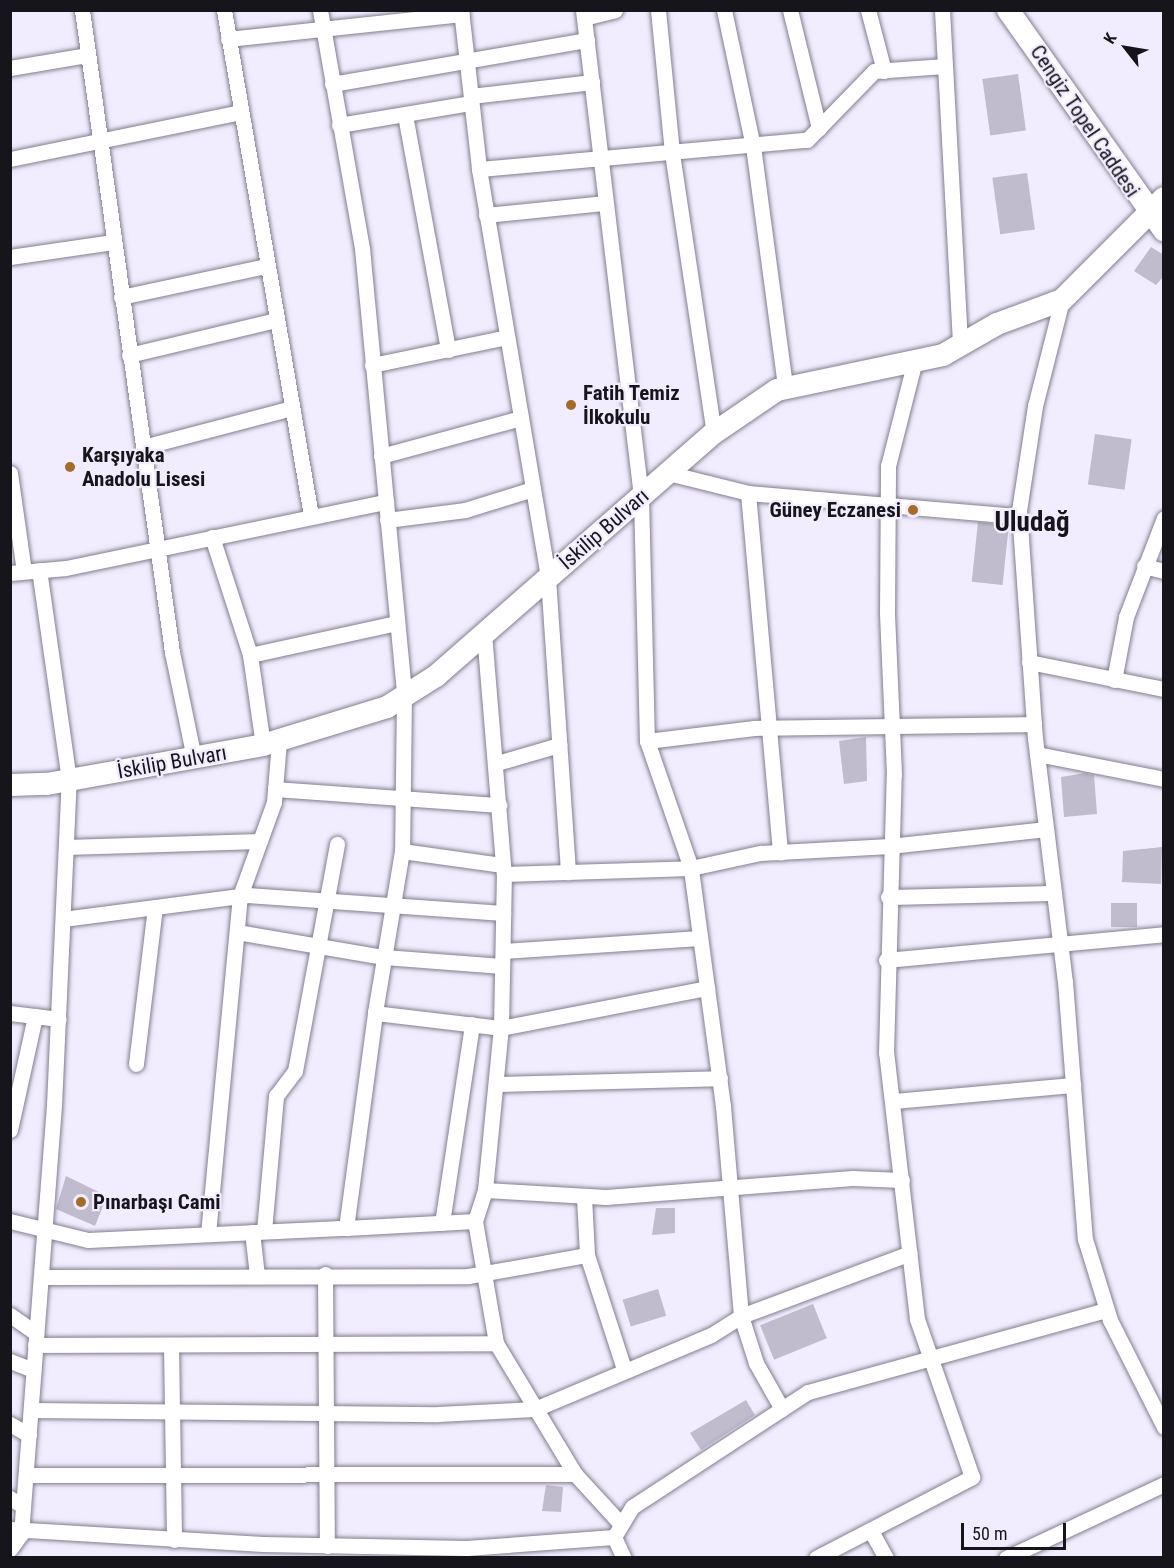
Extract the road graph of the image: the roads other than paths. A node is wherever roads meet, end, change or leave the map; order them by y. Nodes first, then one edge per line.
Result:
1 (82, 10) edge
2 (224, 10) edge
3 (320, 10) edge
4 (615, 10) edge
5 (658, 10) edge
6 (724, 10) edge
7 (790, 10) edge
8 (868, 10) edge
9 (942, 10) edge
10 (1008, 10) edge
11 (461, 12) edge
12 (584, 14) edge
13 (322, 27) junction
14 (228, 39) junction
15 (587, 40) junction
16 (88, 55) junction
17 (467, 63) junction
18 (945, 66) junction
19 (10, 68) edge
20 (884, 71) junction
21 (592, 82) junction
22 (332, 84) junction
23 (471, 99) junction
24 (240, 112) junction
25 (405, 115) junction
26 (339, 125) junction
27 (819, 128) junction
28 (99, 143) junction
29 (753, 146) junction
30 (672, 153) junction
31 (10, 159) edge
32 (600, 159) junction
33 (478, 169) junction
34 (606, 203) junction
35 (1158, 214) edge
36 (486, 215) junction
37 (112, 242) junction
38 (10, 257) edge
39 (266, 266) junction
40 (121, 297) junction
41 (1062, 300) junction
42 (276, 320) junction
43 (507, 338) junction
44 (960, 346) junction
45 (448, 350) junction
46 (129, 355) junction
47 (915, 360) junction
48 (372, 365) junction
49 (785, 387) junction
50 (292, 408) junction
51 (521, 418) junction
52 (714, 433) junction
53 (143, 447) junction
54 (381, 456) junction
55 (668, 473) junction
56 (11, 475) edge
57 (532, 489) junction
58 (748, 493) junction
59 (641, 496) junction
60 (386, 502) junction
61 (886, 509) junction
62 (311, 516) junction
63 (1019, 516) junction
64 (1164, 518) edge
65 (387, 520) junction
66 (212, 537) junction
67 (158, 548) junction
68 (1144, 566) junction
69 (24, 571) edge
70 (1164, 571) edge
71 (548, 578) junction
72 (397, 623) junction
73 (484, 633) junction
74 (250, 655) junction
75 (1029, 662) junction
76 (1114, 680) junction
77 (1164, 689) edge
78 (404, 696) junction
79 (1034, 724) junction
80 (892, 725) junction
81 (771, 728) junction
82 (647, 741) junction
83 (271, 743) junction
84 (559, 745) junction
85 (1037, 753) junction
86 (194, 758) junction
87 (497, 763) junction
88 (1164, 779) edge
89 (69, 780) junction
90 (10, 785) edge
91 (275, 789) junction
92 (403, 800) junction
93 (500, 805) junction
94 (1046, 829) junction
95 (260, 841) junction
96 (338, 844) dead end
97 (890, 846) junction
98 (66, 847) junction
99 (402, 851) junction
100 (780, 852) junction
101 (692, 868) junction
102 (502, 870) junction
103 (568, 872) junction
104 (1054, 893) junction
105 (240, 896) junction
106 (888, 897) junction
107 (327, 899) junction
108 (393, 906) junction
109 (155, 907) junction
110 (504, 913) junction
111 (63, 920) junction
112 (237, 932) junction
113 (1164, 934) edge
114 (700, 939) junction
115 (319, 945) junction
116 (1061, 947) junction
117 (384, 957) junction
118 (503, 958) junction
119 (886, 960) junction
120 (707, 988) junction
121 (10, 1013) edge
122 (375, 1013) junction
123 (35, 1016) junction
124 (59, 1019) junction
125 (472, 1024) junction
126 (501, 1028) junction
127 (136, 1064) dead end
128 (17, 1069) edge
129 (720, 1078) junction
130 (496, 1084) junction
131 (1074, 1085) junction
132 (893, 1101) junction
133 (10, 1130) edge
134 (902, 1179) junction
135 (729, 1189) junction
136 (485, 1190) junction
137 (584, 1197) junction
138 (10, 1221) edge
139 (475, 1221) junction
140 (442, 1223) junction
141 (346, 1228) junction
142 (44, 1230) junction
143 (258, 1231) junction
144 (208, 1234) junction
145 (910, 1253) junction
146 (587, 1255) junction
147 (485, 1274) junction
148 (257, 1275) junction
149 (326, 1275) junction
150 (41, 1277) junction
151 (1106, 1310) junction
152 (10, 1315) edge
153 (741, 1316) junction
154 (36, 1339) junction
155 (496, 1343) junction
156 (171, 1345) junction
157 (328, 1345) junction
158 (930, 1358) junction
159 (10, 1361) edge
160 (624, 1369) junction
161 (33, 1370) junction
162 (535, 1409) junction
163 (783, 1409) junction
164 (31, 1410) junction
165 (172, 1411) junction
166 (327, 1413) junction
167 (10, 1424) edge
168 (1164, 1427) edge
169 (29, 1436) junction
170 (575, 1474) junction
171 (26, 1475) junction
172 (176, 1476) junction
173 (329, 1476) junction
174 (1164, 1484) edge
175 (17, 1502) edge
176 (619, 1522) junction
177 (871, 1531) junction
178 (16, 1532) edge
179 (614, 1537) junction
180 (174, 1540) junction
181 (327, 1545) junction
182 (10, 1549) edge
183 (543, 1550) edge
184 (624, 1557) edge
185 (816, 1557) edge
186 (886, 1557) edge
187 (1006, 1557) edge

1 - 16 street
2 - 14 street
3 - 13 street
4 - 12 street
5 - 30 street
6 - 29 street
7 - 27 street
8 - 20 street
9 - 18 street
10 - 35 main road, Cengiz Topel Caddesi
11 - 13 street
11 - 17 street
12 - 15 street
13 - 14 street
13 - 22 street
14 - 24 street
15 - 17 street
15 - 21 street
16 - 19 street
16 - 28 street
17 - 22 street
17 - 23 street
18 - 20 street
18 - 44 street
20 - 27 street
21 - 23 street
21 - 32 street
22 - 26 street
23 - 25 street
23 - 33 street
24 - 28 street
24 - 39 street
25 - 26 street
25 - 45 street
26 - 48 street
27 - 29 street
28 - 31 street
28 - 37 street
29 - 30 street
29 - 49 street
30 - 32 street
30 - 52 street
32 - 33 street
32 - 34 street
33 - 36 street
34 - 36 street
34 - 59 street
35 - 41 main road, İskilip Bulvarı
36 - 43 street
37 - 38 street
37 - 40 street
39 - 40 street
39 - 42 street
40 - 46 street
41 - 44 main road, İskilip Bulvarı
41 - 63 street
42 - 46 street
42 - 50 street
43 - 45 street
43 - 51 street
44 - 47 main road, İskilip Bulvarı
45 - 48 street
46 - 53 street
47 - 49 main road, İskilip Bulvarı
47 - 61 street
48 - 54 street
49 - 52 main road, İskilip Bulvarı
50 - 53 street
50 - 62 street
51 - 54 street
51 - 57 street
52 - 55 main road, İskilip Bulvarı
53 - 67 street
54 - 60 street
55 - 58 street
55 - 59 main road, İskilip Bulvarı
56 - 69 street
57 - 65 street
57 - 71 street
58 - 61 street
58 - 81 street
59 - 71 main road, İskilip Bulvarı
59 - 82 street
60 - 62 street
60 - 65 street
61 - 63 street
61 - 80 street
62 - 66 street
63 - 75 street
64 - 68 street
65 - 72 street
66 - 67 street
66 - 74 street
67 - 69 street
67 - 86 street
68 - 70 street
68 - 76 street
69 - 89 street
71 - 73 main road, İskilip Bulvarı
71 - 84 street
72 - 74 street
72 - 78 street
73 - 78 main road, İskilip Bulvarı
73 - 87 street
74 - 83 street
75 - 76 street
75 - 79 street
76 - 77 street
78 - 83 main road, İskilip Bulvarı
78 - 92 street
79 - 80 street
79 - 85 street
80 - 81 street
80 - 97 street
81 - 82 street
81 - 100 street
82 - 101 street
83 - 86 main road, İskilip Bulvarı
83 - 91 street
84 - 87 street
84 - 103 street
85 - 88 street
85 - 94 street
86 - 89 main road, İskilip Bulvarı
87 - 93 street
89 - 90 main road, İskilip Bulvarı
89 - 98 street
91 - 92 street
91 - 95 street
92 - 93 street
92 - 99 street
93 - 102 street
94 - 97 street
94 - 104 street
95 - 98 street
95 - 105 street
96 - 107 street
97 - 100 street
97 - 106 street
98 - 111 street
99 - 102 street
99 - 108 street
100 - 101 street
101 - 103 street
101 - 114 street
102 - 103 street
102 - 110 street
104 - 106 street
104 - 116 street
105 - 107 street
105 - 109 street
105 - 112 street
106 - 119 street
107 - 108 street
107 - 115 street
108 - 110 street
108 - 117 street
109 - 111 street
109 - 127 street
110 - 118 street
111 - 124 street
112 - 115 street
112 - 144 street
113 - 116 street
114 - 118 street
114 - 120 street
115 - 117 street
115 - 143 street
116 - 119 street
116 - 131 street
117 - 118 street
117 - 122 street
118 - 126 street
119 - 132 street
120 - 126 street
120 - 129 street
121 - 123 street
122 - 125 street
122 - 141 street
123 - 124 street
123 - 128 street
124 - 142 street
125 - 126 street
125 - 140 street
126 - 130 street
128 - 133 street
129 - 130 street
129 - 135 street
130 - 136 street
131 - 132 street
131 - 151 street
132 - 134 street
134 - 135 street
134 - 145 street
135 - 137 street
135 - 153 street
136 - 137 street
136 - 139 street
137 - 146 street
138 - 142 street
139 - 140 street
139 - 147 street
140 - 141 street
141 - 143 street
142 - 144 street
142 - 150 street
143 - 144 street
143 - 148 street
145 - 153 street
145 - 158 street
146 - 147 street
146 - 160 street
147 - 149 street
147 - 155 street
148 - 149 street
148 - 150 street
149 - 157 street
150 - 154 street
151 - 158 street
151 - 168 street
152 - 154 street
153 - 160 street
153 - 163 street
154 - 156 street
154 - 161 street
155 - 157 street
155 - 162 street
156 - 157 street
156 - 165 street
157 - 166 street
158 - 163 street
158 - 177 street
159 - 161 street
160 - 162 street
161 - 164 street
162 - 166 street
162 - 170 street
163 - 176 street
164 - 165 street
164 - 169 street
165 - 166 street
165 - 172 street
166 - 173 street
167 - 169 street
169 - 171 street
170 - 173 street
170 - 176 street
171 - 172 street
171 - 175 street
172 - 173 street
172 - 180 street
173 - 181 street
174 - 187 street
175 - 178 street
176 - 179 street
177 - 185 street
177 - 186 street
178 - 180 street
178 - 182 street
179 - 183 street
179 - 184 street
180 - 181 street
181 - 183 street

